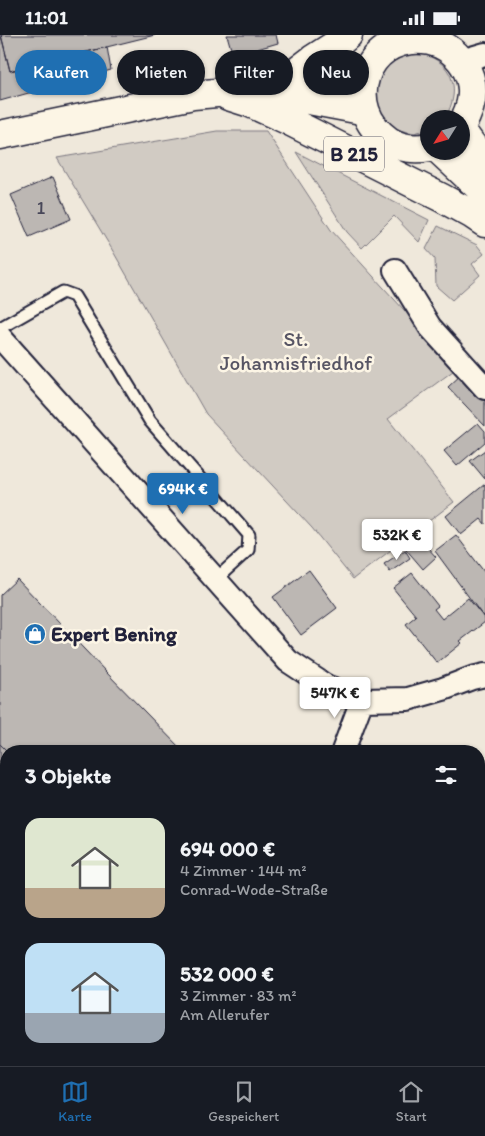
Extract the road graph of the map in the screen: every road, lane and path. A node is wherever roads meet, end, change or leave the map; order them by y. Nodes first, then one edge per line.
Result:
1 (348, 35) edge
2 (473, 58) edge
3 (369, 68) edge
4 (293, 72) edge
5 (478, 86) edge
6 (215, 93) edge
7 (225, 95) edge
8 (286, 95) edge
9 (362, 95) edge
10 (469, 110) edge
11 (365, 111) junction
12 (0, 135) edge
13 (470, 144) edge
14 (420, 148) edge
15 (450, 160) edge
16 (485, 166) edge
17 (485, 193) edge
18 (485, 223) edge
19 (395, 270) dead end
20 (0, 328) edge
21 (0, 337) edge
22 (485, 388) edge
23 (215, 580) junction
24 (485, 675) edge
25 (362, 700) junction
26 (345, 745) edge

1 - 4 main road
2 - 3 main road
2 - 5 main road
5 - 10 main road
6 - 12 main road, B 215
7 - 18 main road, B 215
8 - 11 main road
9 - 11 main road
11 - 14 main road
13 - 16 main road
15 - 17 main road
19 - 22 street
20 - 23 lane
21 - 23 street
23 - 25 street
24 - 25 street
25 - 26 street

